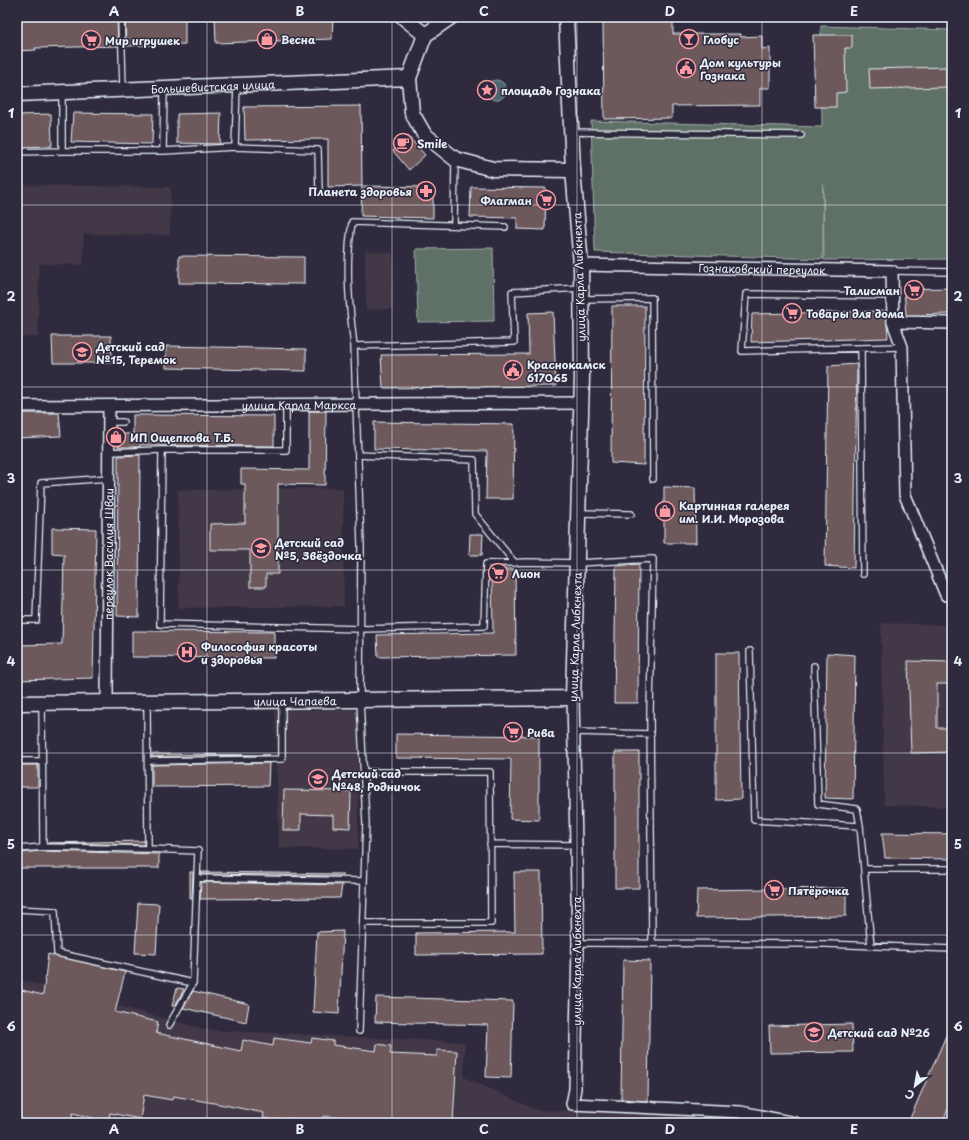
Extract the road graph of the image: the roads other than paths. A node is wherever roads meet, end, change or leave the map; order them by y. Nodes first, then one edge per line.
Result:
1 (121, 17) edge
2 (403, 17) edge
3 (451, 17) edge
4 (566, 17) edge
5 (425, 36) junction
6 (410, 78) junction
7 (237, 85) junction
8 (164, 88) junction
9 (123, 90) junction
10 (62, 92) junction
11 (17, 94) edge
12 (571, 132) junction
13 (801, 135) dead end
14 (235, 147) junction
15 (163, 151) junction
16 (17, 152) edge
17 (62, 152) junction
18 (455, 158) junction
19 (573, 170) junction
20 (318, 192) dead end
21 (454, 225) junction
22 (505, 227) dead end
23 (581, 265) junction
24 (892, 271) junction
25 (952, 272) edge
26 (581, 294) junction
27 (891, 296) junction
28 (893, 322) junction
29 (952, 323) edge
30 (354, 346) junction
31 (902, 347) junction
32 (861, 348) junction
33 (580, 403) junction
34 (286, 404) junction
35 (356, 404) junction
36 (17, 406) edge
37 (109, 406) junction
38 (109, 422) junction
39 (123, 422) dead end
40 (162, 450) junction
41 (109, 452) junction
42 (358, 455) junction
43 (109, 478) junction
44 (653, 478) dead end
45 (579, 513) junction
46 (631, 514) dead end
47 (515, 563) junction
48 (578, 563) junction
49 (863, 574) dead end
50 (952, 595) edge
51 (17, 620) edge
52 (361, 630) junction
53 (750, 650) dead end
54 (814, 666) dead end
55 (573, 698) junction
56 (360, 700) junction
57 (282, 701) junction
58 (107, 702) junction
59 (147, 702) junction
60 (17, 703) edge
61 (42, 703) junction
62 (574, 732) junction
63 (651, 734) junction
64 (17, 761) edge
65 (42, 761) junction
66 (148, 761) junction
67 (364, 772) junction
68 (860, 826) junction
69 (490, 844) junction
70 (576, 845) junction
71 (43, 847) junction
72 (17, 849) edge
73 (148, 849) junction
74 (864, 869) junction
75 (952, 869) edge
76 (197, 878) junction
77 (364, 881) junction
78 (17, 909) edge
79 (363, 923) junction
80 (578, 943) junction
81 (652, 943) junction
82 (871, 946) junction
83 (952, 949) edge
84 (193, 983) junction
85 (169, 1026) dead end
86 (359, 1031) dead end
87 (795, 1123) edge

1 - 9 lane
2 - 5 street
3 - 5 street
4 - 12 street, улица Карла Либкнехта
5 - 6 street
6 - 7 street, Большевистская улица
6 - 18 street
7 - 8 street, Большевистская улица
7 - 14 lane
8 - 9 street, Большевистская улица
8 - 15 lane
9 - 10 street, Большевистская улица
10 - 11 street, Большевистская улица
10 - 17 lane
12 - 13 lane
12 - 19 street, улица Карла Либкнехта
14 - 15 lane
14 - 20 lane
15 - 17 lane
16 - 17 lane
18 - 19 street
18 - 21 lane
19 - 23 street, улица Карла Либкнехта
21 - 22 lane
21 - 30 lane
23 - 24 street, Гознаковский переулок
23 - 26 street, улица Карла Либкнехта
24 - 25 lane
24 - 27 street
26 - 30 lane
26 - 33 street, улица Карла Либкнехта
26 - 44 lane
27 - 28 street
27 - 32 lane
28 - 29 street
28 - 31 street
30 - 35 lane
31 - 32 lane
31 - 50 street
32 - 49 lane
33 - 35 street, улица Карла Маркса
33 - 45 street, улица Карла Либкнехта
34 - 35 street, улица Карла Маркса
34 - 37 street, улица Карла Маркса
34 - 40 lane
35 - 42 lane
36 - 37 street, улица Карла Маркса
37 - 38 street, переулок Василия Шваи
38 - 39 lane
38 - 41 street, переулок Василия Шваи
40 - 41 lane
40 - 52 lane
41 - 43 street, переулок Василия Шваи
42 - 47 lane
42 - 52 lane
43 - 51 lane
43 - 58 street, переулок Василия Шваи
45 - 46 lane
45 - 48 street, улица Карла Либкнехта
47 - 48 lane
47 - 52 lane
48 - 55 street, улица Карла Либкнехта
48 - 63 lane
52 - 56 lane
53 - 68 lane
54 - 68 lane
55 - 56 street, улица Чапаева
55 - 62 street, улица Карла Либкнехта
56 - 57 street, улица Чапаева
56 - 67 lane
57 - 59 street, улица Чапаева
57 - 66 lane
58 - 59 street, улица Чапаева
58 - 61 street, улица Чапаева
59 - 66 lane
60 - 61 street, улица Чапаева
61 - 65 lane
62 - 63 lane
62 - 70 street, улица Карла Либкнехта
63 - 81 lane
64 - 65 lane
65 - 71 lane
66 - 73 lane
67 - 69 lane
67 - 77 lane
68 - 74 lane
69 - 70 lane
69 - 79 lane
70 - 80 street, улица Карла Либкнехта
71 - 72 lane
71 - 73 lane
73 - 76 lane
74 - 75 lane
74 - 82 lane
76 - 77 lane
76 - 84 lane
77 - 79 lane
78 - 84 lane
79 - 86 lane
80 - 81 lane
80 - 87 street, улица Карла Либкнехта
81 - 82 lane
82 - 83 lane
84 - 85 lane

